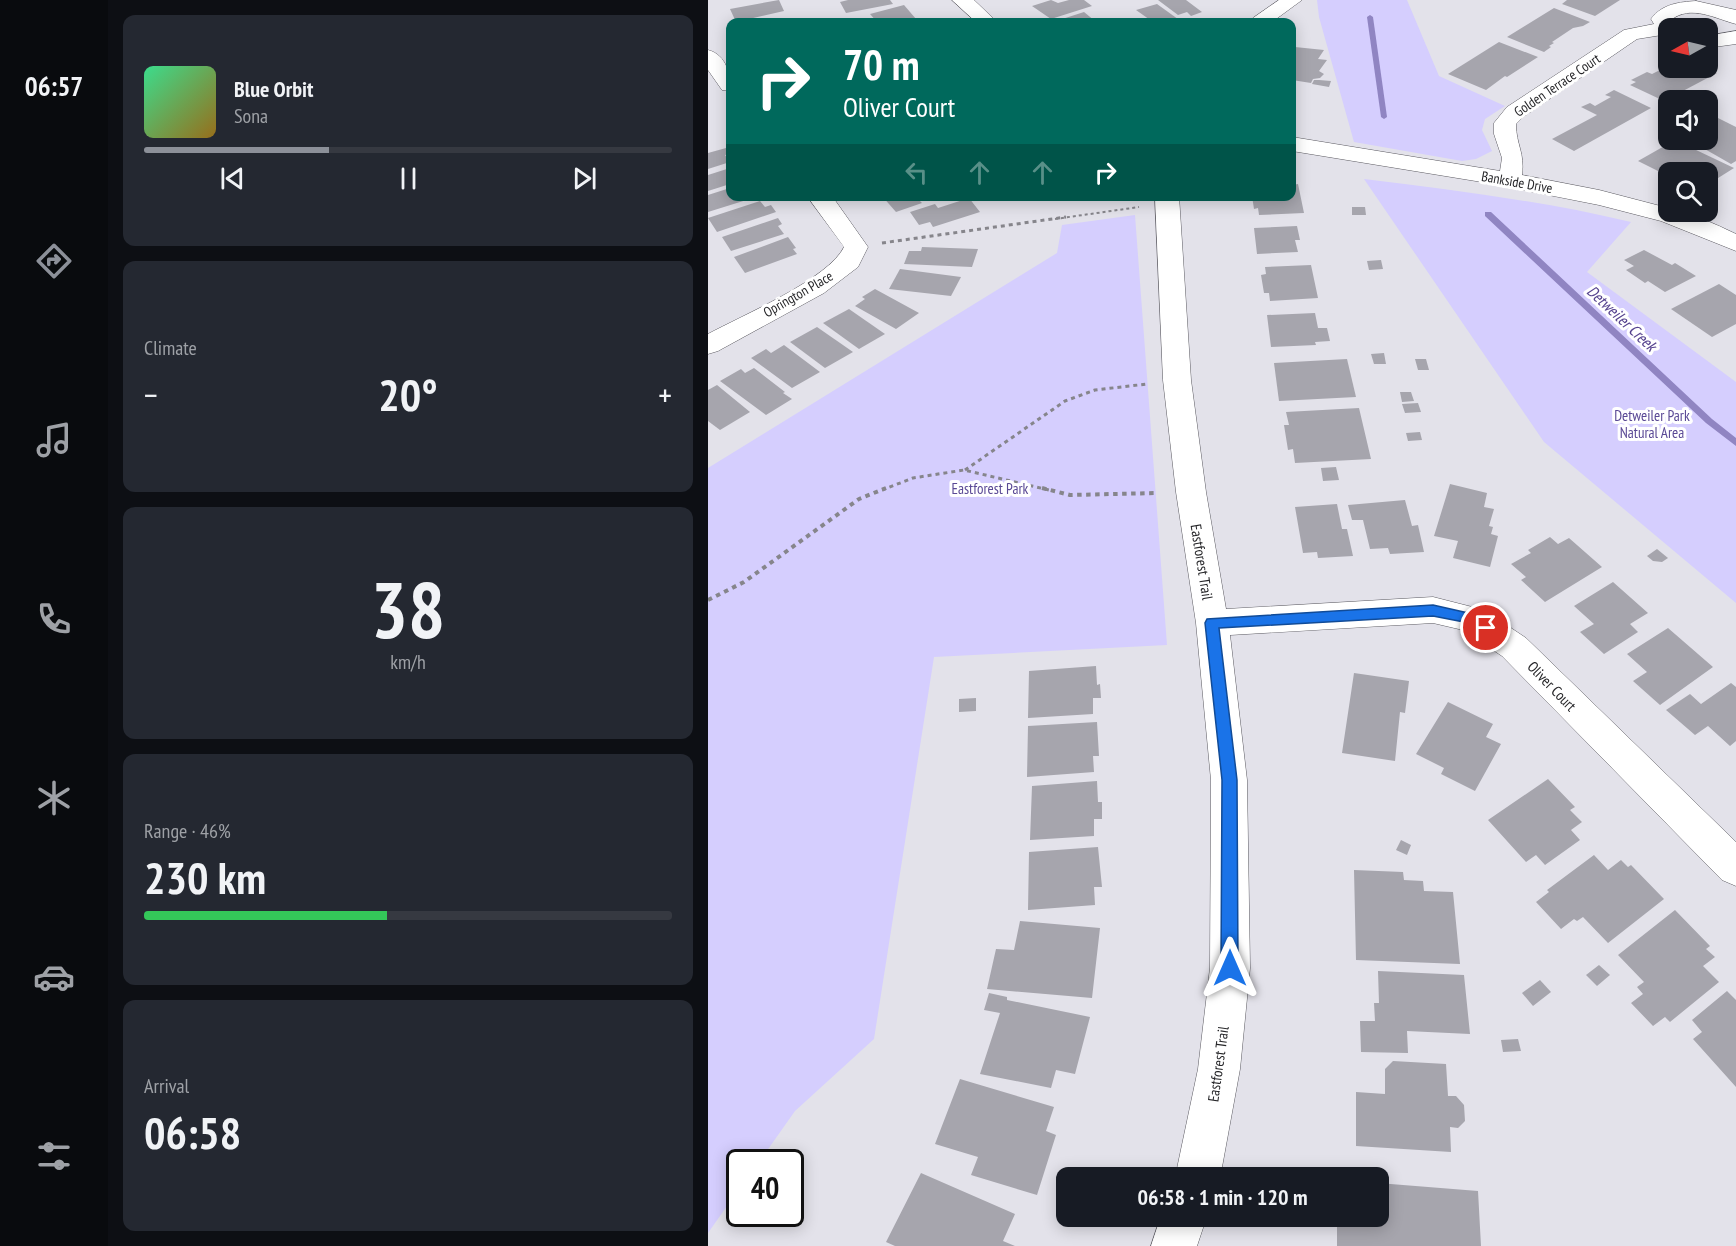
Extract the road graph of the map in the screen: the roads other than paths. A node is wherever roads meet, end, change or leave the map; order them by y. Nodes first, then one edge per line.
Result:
1 (962, 0) edge
2 (1292, 0) edge
3 (982, 18) edge
4 (1266, 18) edge
5 (1662, 18) edge
6 (1736, 18) edge
7 (1658, 30) edge
8 (1736, 37) edge
9 (1718, 42) edge
10 (711, 65) edge
11 (726, 81) edge
12 (1296, 145) edge
13 (1510, 180) junction
14 (823, 201) edge
15 (1167, 201) edge
16 (1736, 244) edge
17 (708, 345) edge
18 (1212, 623) junction
19 (1736, 868) edge
20 (1199, 1167) edge
21 (1180, 1227) edge
22 (1174, 1246) edge

1 - 3 street
2 - 4 street
5 - 6 street, Golden Terrace Court
7 - 13 street, Golden Terrace Court
8 - 9 street
10 - 11 street
12 - 13 street, Bankside Drive
13 - 16 street, Bankside Drive
14 - 17 street, Oprington Place
15 - 18 street, Eastforest Trail
18 - 19 street, Oliver Court
18 - 20 street, Eastforest Trail
21 - 22 street

